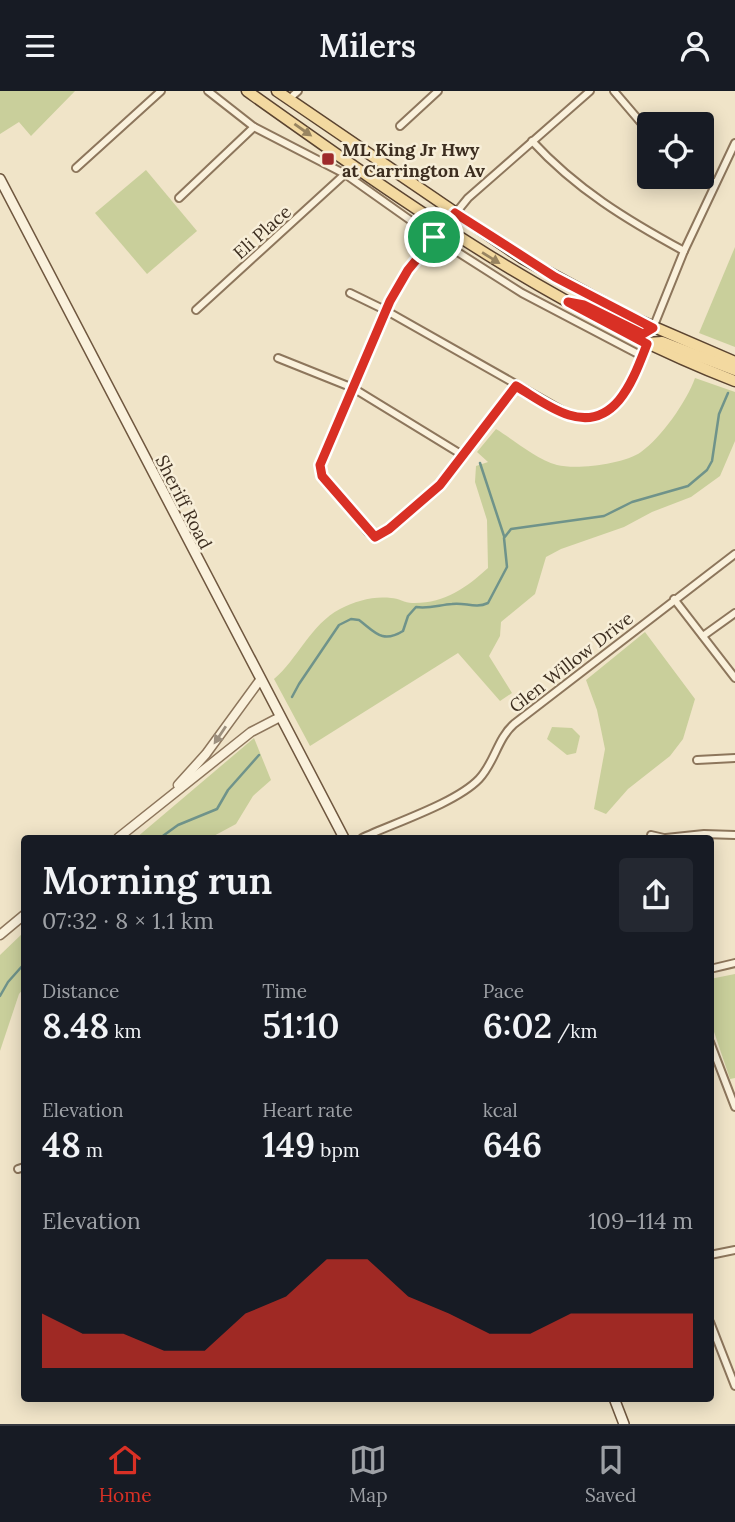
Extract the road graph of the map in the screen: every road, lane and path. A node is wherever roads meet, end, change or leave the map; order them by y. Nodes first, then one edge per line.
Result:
1 (161, 91) edge
2 (208, 91) edge
3 (247, 91) edge
4 (277, 91) edge
5 (298, 91) edge
6 (438, 91) edge
7 (590, 91) edge
8 (614, 91) edge
9 (289, 99) junction
10 (637, 118) edge
11 (400, 126) dead end
12 (254, 127) junction
13 (532, 141) junction
14 (735, 143) edge
15 (76, 168) dead end
16 (345, 174) junction
17 (0, 179) edge
18 (715, 183) joint
19 (179, 198) dead end
20 (455, 213) junction
21 (443, 226) junction
22 (434, 237) junction
23 (684, 251) junction
24 (350, 293) dead end
25 (568, 302) junction
26 (197, 310) dead end
27 (385, 310) junction
28 (653, 328) junction
29 (647, 344) junction
30 (642, 356) junction
31 (278, 358) dead end
32 (735, 362) edge
33 (735, 370) edge
34 (735, 381) edge
35 (516, 386) junction
36 (353, 388) junction
37 (464, 456) junction
38 (735, 554) edge
39 (674, 599) junction
40 (735, 613) edge
41 (703, 636) junction
42 (735, 678) edge
43 (260, 680) junction
44 (279, 717) junction
45 (735, 758) edge
46 (696, 759) dead end
47 (168, 797) junction
48 (122, 835) edge
49 (342, 835) edge
50 (368, 835) edge
51 (698, 835) edge
52 (735, 835) edge
53 (21, 918) edge
54 (0, 935) edge
55 (735, 963) edge
56 (714, 967) edge
57 (714, 1052) edge
58 (735, 1083) edge
59 (727, 1085) junction
60 (735, 1107) edge
61 (735, 1250) edge
62 (714, 1254) edge
63 (714, 1332) edge
64 (735, 1386) edge
65 (616, 1402) edge
66 (624, 1424) edge

1 - 15 street
2 - 12 street
3 -> 21 main road
4 - 9 main road
5 - 9 street
6 - 11 street
7 - 13 street
8 - 10 street
9 - 20 main road
12 - 16 street
12 - 19 street
13 - 20 street
13 - 23 street
14 - 18 street
16 - 22 street
16 - 26 street, Eli Place
17 - 43 main road, Sheriff Road
18 - 23 street
20 - 21 street
20 - 28 main road
21 - 22 street
21 -> 25 main road
22 - 27 street
22 - 30 street
23 - 28 street
24 - 27 street
25 - 28 main road
25 - 29 main road
27 - 35 street
27 - 36 street
28 - 32 main road
29 - 30 street
29 - 33 main road
29 - 34 main road
30 - 35 street
31 - 36 street
35 - 37 street
36 - 37 street
36 - 37 street
38 - 39 street, Glen Willow Drive
39 - 41 street
39 - 50 street, Glen Willow Drive
40 - 41 street
41 - 42 street
43 - 44 main road, Sheriff Road
43 -> 47 street
44 - 47 street
44 - 49 main road, Sheriff Road
45 - 46 street
47 - 48 street
51 - 52 street
53 - 54 street
55 - 56 street
57 - 59 street
58 - 59 street
59 - 60 street
61 - 62 street
63 - 64 street
65 - 66 main road

